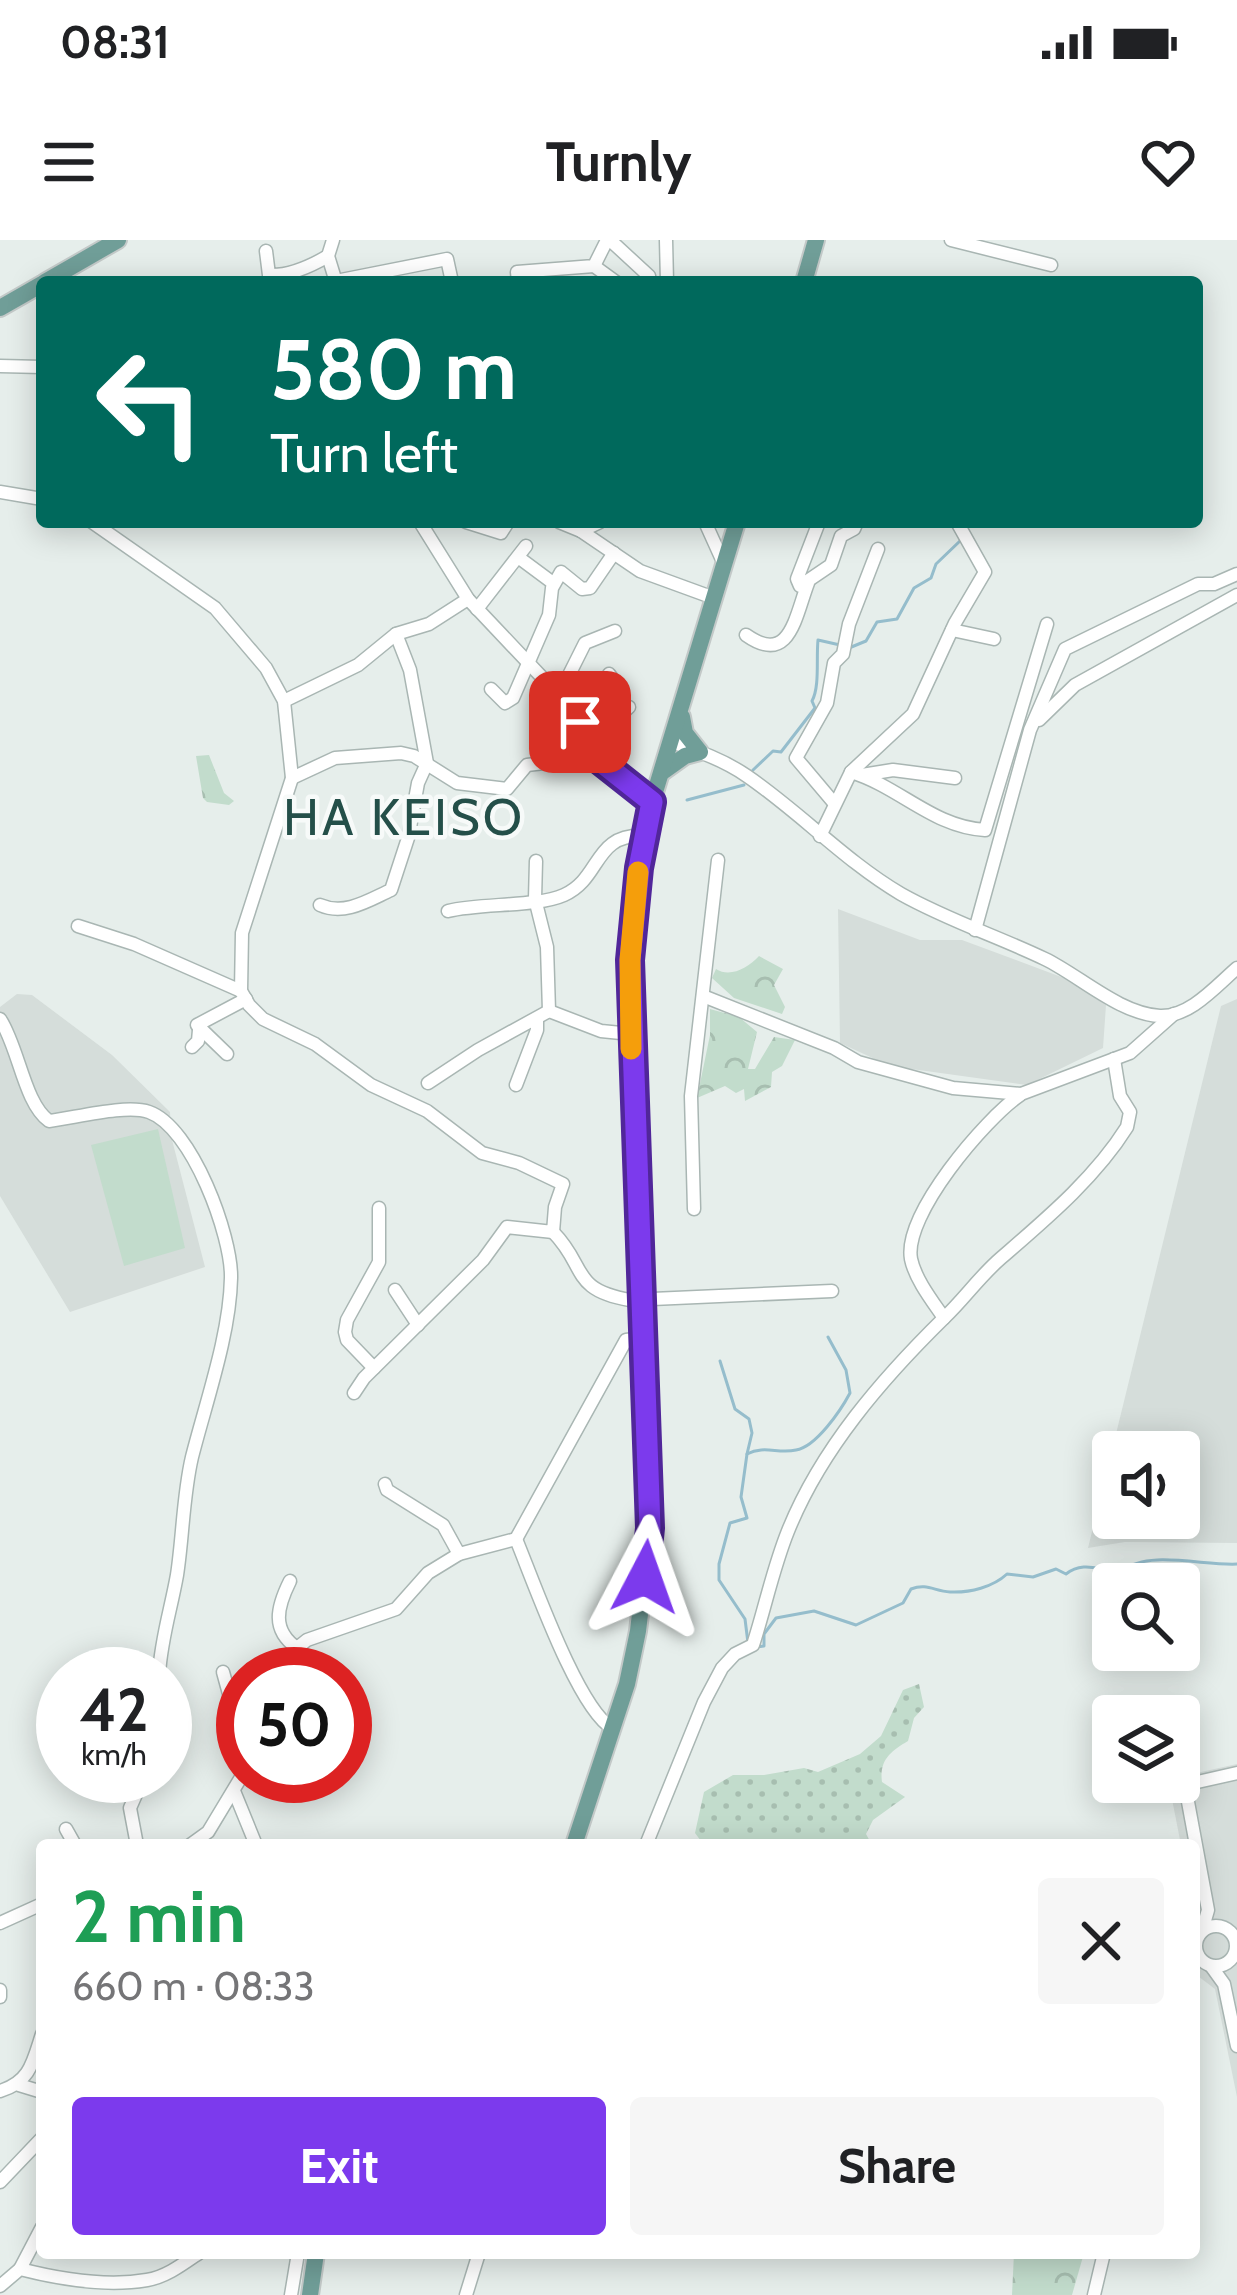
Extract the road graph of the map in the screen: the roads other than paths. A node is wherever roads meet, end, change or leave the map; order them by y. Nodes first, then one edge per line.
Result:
1 (333, 240) edge
2 (608, 240) edge
3 (666, 240) edge
4 (816, 240) edge
5 (951, 240) edge
6 (113, 242) edge
7 (266, 251) dead end
8 (328, 256) junction
9 (1051, 265) dead end
10 (594, 266) junction
11 (56, 276) edge
12 (334, 276) edge
13 (365, 276) edge
14 (451, 276) edge
15 (517, 276) edge
16 (608, 276) edge
17 (649, 276) edge
18 (667, 276) edge
19 (806, 276) edge
20 (36, 287) edge
21 (3, 302) edge
22 (0, 366) edge
23 (36, 367) edge
24 (0, 492) edge
25 (36, 499) edge
26 (102, 528) edge
27 (424, 528) edge
28 (574, 528) edge
29 (587, 528) edge
30 (707, 528) edge
31 (735, 528) edge
32 (817, 528) edge
33 (855, 528) edge
34 (960, 528) edge
35 (581, 531) junction
36 (878, 549) dead end
37 (614, 553) junction
38 (725, 566) junction
39 (1237, 574) edge
40 (808, 583) junction
41 (554, 584) junction
42 (1237, 595) edge
43 (715, 598) junction
44 (473, 604) junction
45 (1047, 624) dead end
46 (952, 630) junction
47 (615, 631) dead end
48 (396, 634) junction
49 (746, 635) dead end
50 (994, 639) dead end
51 (527, 663) junction
52 (609, 674) dead end
53 (491, 689) dead end
54 (559, 695) junction
55 (284, 701) junction
56 (629, 707) dead end
57 (681, 711) junction
58 (580, 722) junction
59 (1030, 730) junction
60 (672, 742) junction
61 (592, 750) junction
62 (700, 752) junction
63 (427, 763) junction
64 (661, 774) junction
65 (856, 774) junction
66 (292, 778) junction
67 (956, 778) dead end
68 (652, 802) junction
69 (834, 803) junction
70 (645, 836) junction
71 (820, 836) junction
72 (718, 860) dead end
73 (536, 861) dead end
74 (535, 899) junction
75 (320, 905) dead end
76 (448, 911) dead end
77 (78, 926) dead end
78 (975, 930) junction
79 (1237, 968) edge
80 (243, 995) junction
81 (703, 996) junction
82 (1174, 1014) junction
83 (543, 1015) junction
84 (0, 1019) edge
85 (199, 1030) junction
86 (631, 1034) junction
87 (193, 1047) dead end
88 (227, 1054) dead end
89 (1114, 1059) junction
90 (428, 1083) dead end
91 (517, 1085) dead end
92 (1021, 1094) junction
93 (379, 1208) dead end
94 (694, 1209) dead end
95 (553, 1232) junction
96 (395, 1290) dead end
97 (832, 1292) dead end
98 (640, 1299) junction
99 (944, 1318) junction
100 (418, 1325) junction
101 (642, 1338) junction
102 (374, 1368) junction
103 (354, 1393) dead end
104 (385, 1484) dead end
105 (516, 1540) junction
106 (459, 1554) junction
107 (290, 1581) dead end
108 (161, 1647) edge
109 (296, 1647) edge
110 (298, 1647) edge
111 (612, 1728) junction
112 (1237, 1774) edge
113 (132, 1803) edge
114 (226, 1803) edge
115 (238, 1803) edge
116 (65, 1829) dead end
117 (71, 1839) edge
118 (136, 1839) edge
119 (198, 1839) edge
120 (252, 1839) edge
121 (576, 1839) edge
122 (649, 1839) edge
123 (1195, 1839) edge
124 (1200, 1867) edge
125 (36, 1910) edge
126 (0, 1922) edge
127 (1202, 1931) junction
128 (1200, 1937) edge
129 (1200, 1956) edge
130 (1211, 1966) junction
131 (1237, 2046) edge
132 (36, 2052) edge
133 (19, 2085) junction
134 (36, 2090) edge
135 (0, 2092) edge
136 (36, 2144) edge
137 (0, 2182) edge
138 (36, 2238) edge
139 (190, 2259) edge
140 (297, 2259) edge
141 (315, 2259) edge
142 (477, 2259) edge
143 (1103, 2259) edge
144 (20, 2269) junction
145 (0, 2286) edge
146 (291, 2295) edge
147 (310, 2295) edge
148 (466, 2295) edge
149 (1094, 2295) edge

1 - 8 street
2 - 10 street
2 - 17 street
3 - 18 street
4 - 19 main road
5 - 9 street
6 - 11 main road
7 - 8 street
8 - 12 street
10 - 15 street
10 - 16 street
13 - 14 street
20 - 21 main road
22 - 23 street
24 - 25 street
26 - 55 street
27 - 44 street
28 - 35 street
29 - 35 street
30 - 38 street
31 - 38 main road
32 - 40 street
33 - 40 street
34 - 46 street
35 - 37 street
36 - 69 street
37 - 41 street
37 - 43 street
38 - 43 main road
39 - 59 street
40 - 49 street
41 - 44 street
41 - 51 street
42 - 59 street
43 - 57 main road
44 - 48 street
44 - 51 street
45 - 65 street
46 - 50 street
46 - 65 street
47 - 54 street
48 - 55 street
48 - 63 street
51 - 53 street
51 - 54 street
52 - 58 street
54 - 58 street
55 - 66 street
56 - 61 street
57 - 60 main road
57 - 62 main road
58 - 61 street
59 - 78 street
60 - 62 street
60 - 64 main road
61 - 63 street
61 - 68 street
62 - 64 main road
62 - 71 street
63 - 66 street
63 - 75 street
64 - 68 main road
65 - 67 street
65 - 69 street
66 - 80 street
68 - 70 main road
69 - 71 street
70 - 74 street
70 - 86 main road
71 - 78 street
72 - 81 street
73 - 74 street
74 - 76 street
74 - 83 street
77 - 80 street
78 - 82 street
79 - 82 street
80 - 85 street
80 - 95 street
81 - 92 street
81 - 94 street
82 - 89 street
83 - 86 street
83 - 90 street
83 - 91 street
84 - 108 street
85 - 87 street
85 - 88 street
86 - 98 main road
89 - 92 street
89 - 99 street
92 - 99 street
93 - 102 street
95 - 98 street
95 - 100 street
96 - 100 street
97 - 98 street
98 - 101 main road
99 - 122 street
100 - 102 street
101 - 105 street
101 - 111 main road
102 - 103 street
104 - 106 street
105 - 106 street
105 - 111 street
106 - 110 street
107 - 109 street
111 - 121 main road
112 - 123 street
113 - 118 street
114 - 119 street
115 - 120 street
116 - 117 street
124 - 127 street
125 - 126 street
127 - 128 street
127 - 130 street
129 - 130 street
130 - 131 street
132 - 133 street
133 - 134 street
133 - 135 street
136 - 137 street
138 - 144 street
139 - 144 street
140 - 146 street
141 - 147 main road
142 - 148 street
143 - 149 street
144 - 145 street

